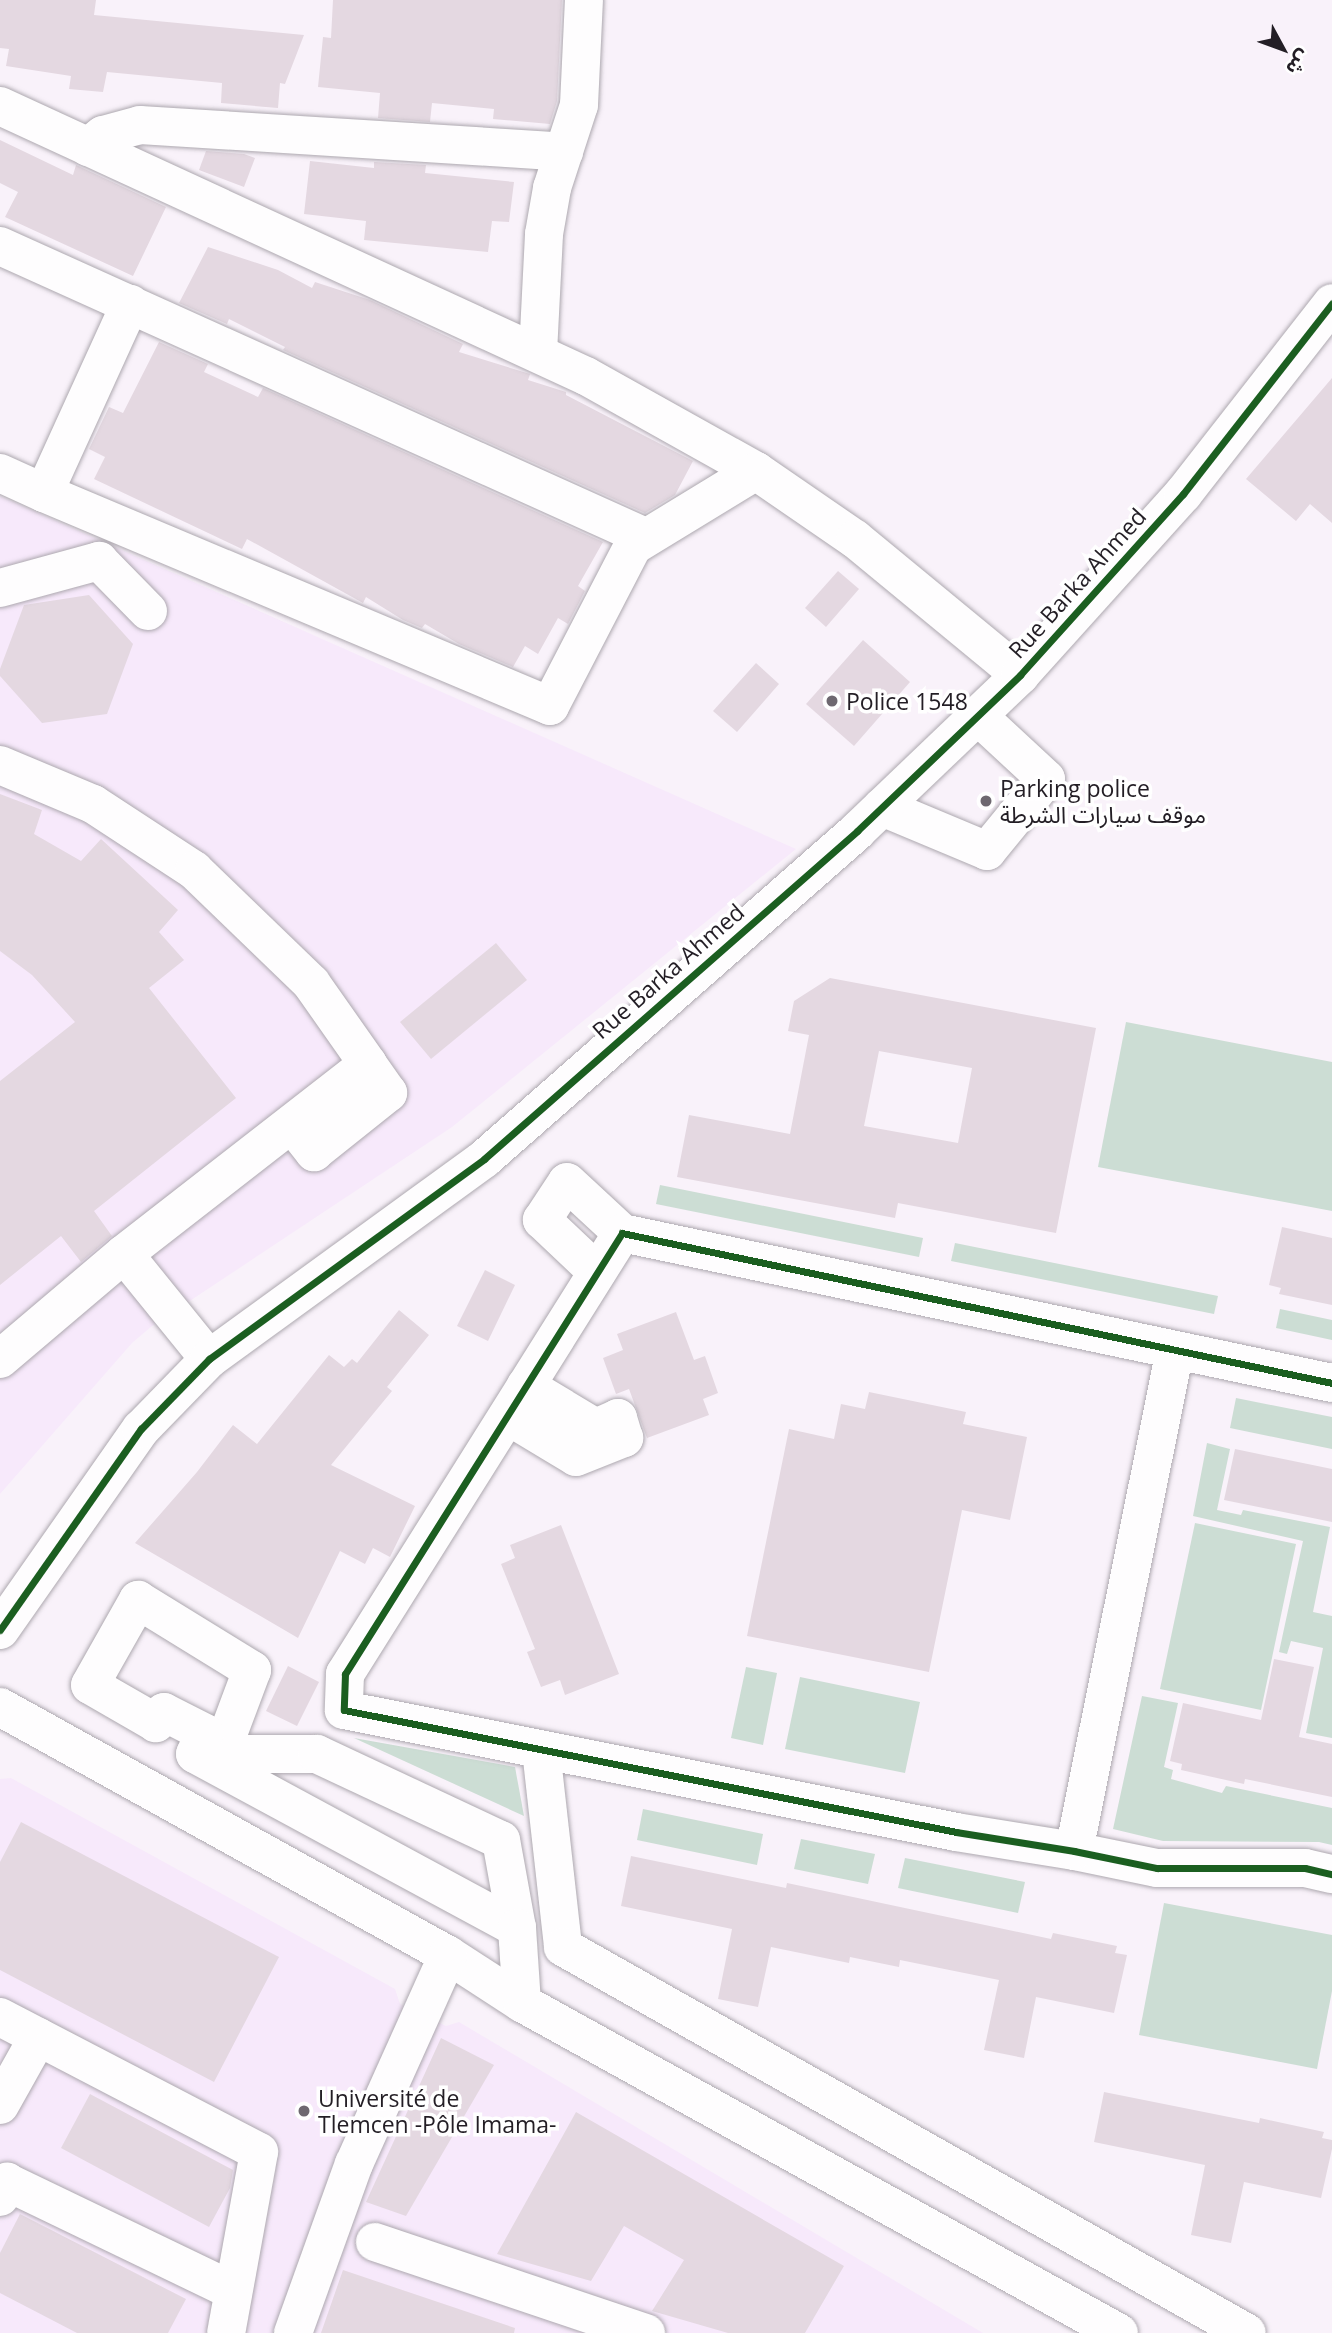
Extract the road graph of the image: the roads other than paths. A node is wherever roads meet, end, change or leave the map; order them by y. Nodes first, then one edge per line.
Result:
1 (584, 0) edge
2 (0, 106) edge
3 (88, 147) junction
4 (565, 152) junction
5 (0, 246) edge
6 (1332, 303) edge
7 (130, 304) junction
8 (538, 353) junction
9 (756, 471) junction
10 (0, 473) edge
11 (44, 493) junction
12 (645, 537) junction
13 (0, 588) edge
14 (148, 611) dead end
15 (1020, 675) junction
16 (978, 716) junction
17 (0, 765) edge
18 (882, 807) junction
19 (622, 1233) junction
20 (124, 1254) junction
21 (597, 1272) junction
22 (1175, 1350) junction
23 (0, 1359) edge
24 (209, 1359) junction
25 (1332, 1383) edge
26 (0, 1630) edge
27 (0, 1707) edge
28 (344, 1710) junction
29 (541, 1750) junction
30 (195, 1754) junction
31 (238, 1754) junction
32 (317, 1755) junction
33 (170, 1800) junction
34 (288, 1803) junction
35 (259, 1849) junction
36 (1074, 1851) junction
37 (1332, 1874) edge
38 (517, 1928) junction
39 (449, 1955) junction
40 (522, 2003) junction
41 (0, 2017) edge
42 (38, 2037) junction
43 (0, 2105) edge
44 (0, 2196) edge
45 (374, 2242) dead end
46 (233, 2291) junction
47 (1103, 2329) edge
48 (226, 2333) edge
49 (293, 2333) edge
50 (646, 2333) edge
51 (1247, 2333) edge

1 - 4 street
2 - 3 street
3 - 4 street
3 - 8 street
4 - 8 street
5 - 7 street
6 - 15 street, Rue Barka Ahmed
7 - 11 street
7 - 12 street
8 - 9 street
9 - 12 street
9 - 15 street
10 - 11 street
11 - 12 street
13 - 14 street
15 - 16 street, Rue Barka Ahmed
16 - 18 street, Rue Barka Ahmed
16 - 18 street
17 - 20 street
18 - 24 street, Rue Barka Ahmed
19 - 21 street
19 - 21 street
19 - 22 street
20 - 23 street
20 - 24 street
21 - 28 street
22 - 25 street
22 - 36 street
24 - 26 street, Rue Barka Ahmed
27 - 33 street
28 - 29 street
28 - 32 street
29 - 36 street
29 - 51 street
30 - 31 street
30 - 31 street
30 - 33 street
30 - 34 street
31 - 32 street
32 - 34 street
32 - 38 street
33 - 35 street
34 - 35 street
34 - 38 street
35 - 39 street
36 - 37 street
38 - 40 street
39 - 40 street
39 - 49 street
40 - 47 street
41 - 42 street
42 - 43 street
42 - 46 street
44 - 46 street
45 - 50 street
46 - 48 street

